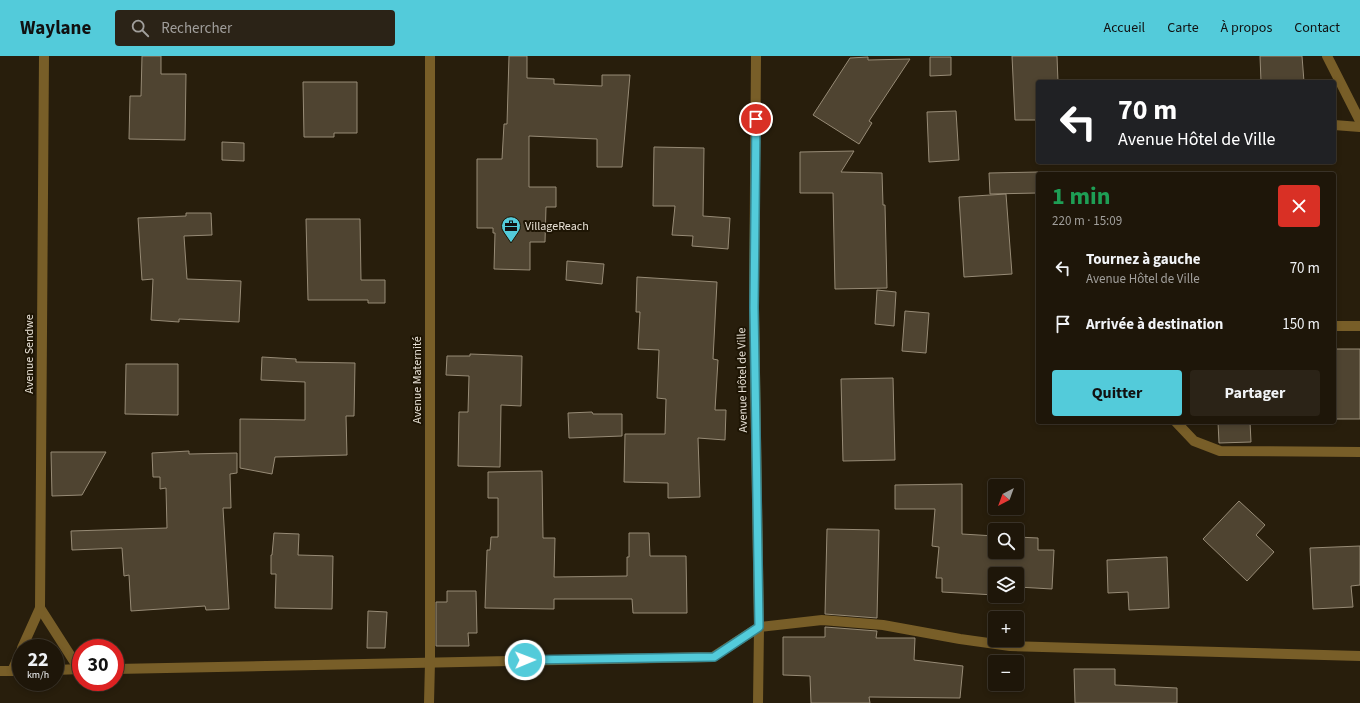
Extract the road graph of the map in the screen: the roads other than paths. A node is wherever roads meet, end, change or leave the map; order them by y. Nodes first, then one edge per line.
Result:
1 (44, 56) edge
2 (430, 56) edge
3 (756, 56) edge
4 (1327, 56) edge
5 (1360, 121) edge
6 (1336, 125) edge
7 (1360, 127) edge
8 (1336, 326) edge
9 (1360, 326) edge
10 (1178, 424) edge
11 (1360, 452) edge
12 (40, 608) junction
13 (759, 627) junction
14 (26, 639) edge
15 (1360, 656) edge
16 (72, 657) edge
17 (430, 662) junction
18 (124, 669) edge
19 (0, 671) edge
20 (12, 671) edge
21 (429, 703) edge
22 (758, 703) edge

1 - 12 street, Avenue Sendwe
2 - 17 street, Avenue Maternité
3 - 13 street, Avenue Hôtel de Ville
4 - 5 street
6 - 7 street
8 - 9 street
10 - 11 street
12 - 14 street, Avenue Sendwe
12 - 16 street
13 - 15 street
13 - 17 street
13 - 22 street, Avenue Hôtel de Ville
17 - 18 street
17 - 21 street, Avenue Maternité
19 - 20 street

